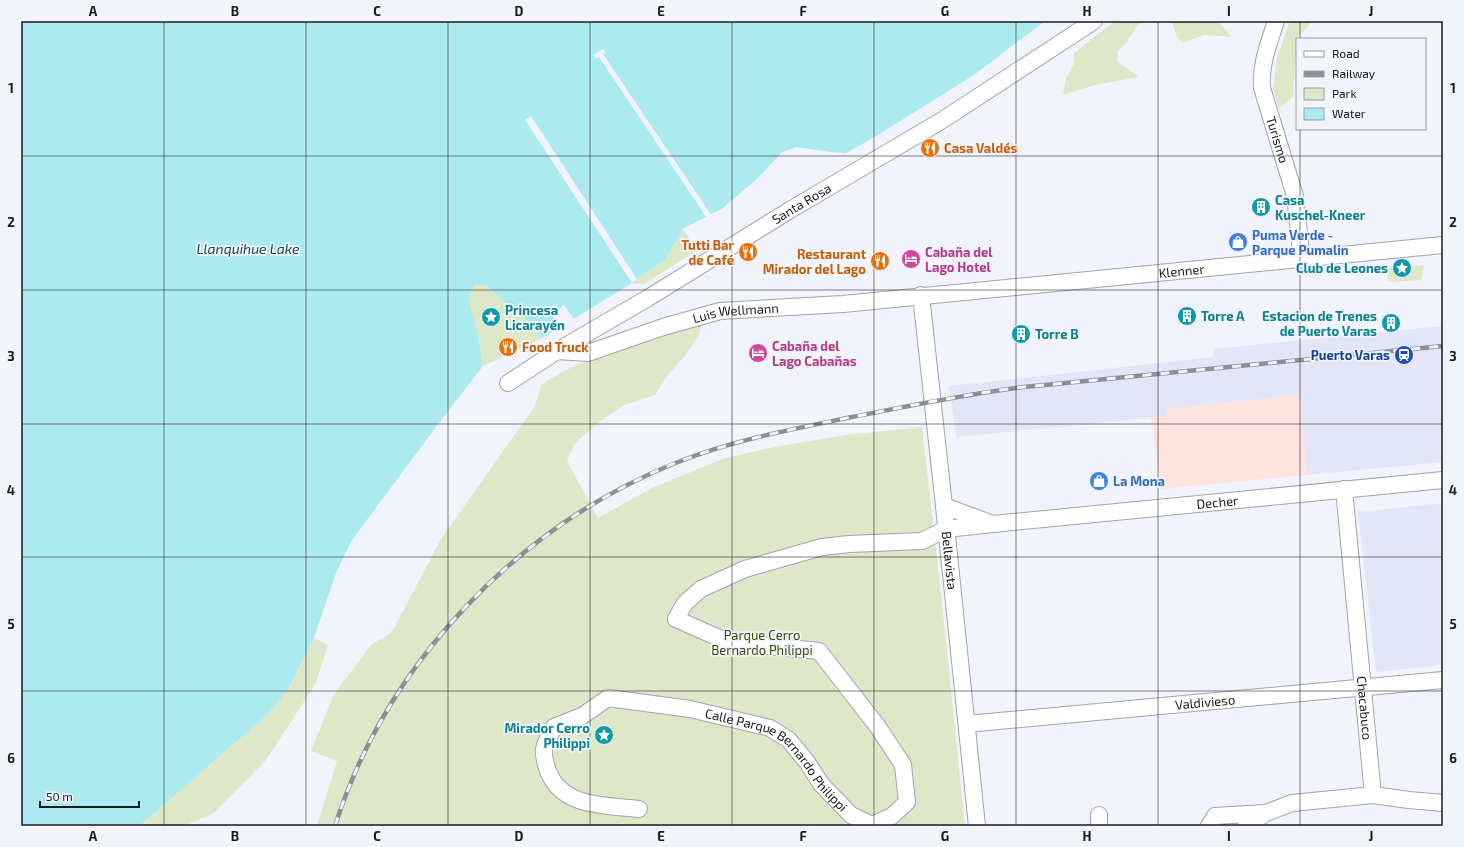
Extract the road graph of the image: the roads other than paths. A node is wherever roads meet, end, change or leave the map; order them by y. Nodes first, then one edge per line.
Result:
1 (1094, 21) edge
2 (1276, 21) edge
3 (1443, 245) edge
4 (1302, 260) junction
5 (921, 296) junction
6 (557, 351) junction
7 (508, 383) dead end
8 (1443, 480) edge
9 (1344, 489) junction
10 (944, 506) junction
11 (992, 524) junction
12 (946, 529) junction
13 (1443, 680) edge
14 (1363, 687) junction
15 (967, 724) junction
16 (1374, 795) junction
17 (1443, 803) edge
18 (640, 809) dead end
19 (1266, 813) junction
20 (977, 826) edge
21 (1209, 826) edge
22 (1246, 826) edge

1 - 6 street, Santa Rosa
2 - 4 street, Turismo
3 - 4 street, Klenner
4 - 5 street, Klenner
5 - 6 street, Luis Wellmann
5 - 10 street, Bellavista
6 - 7 street, Santa Rosa
8 - 9 street, Decher
9 - 11 street, Decher
9 - 14 street, Chacabuco
10 - 11 street, Decher
10 - 12 street, Bellavista
11 - 12 street, Decher
12 - 15 street, Bellavista
12 - 18 street, Calle Parque Bernardo Philippi
13 - 14 street, Valdivieso
14 - 15 street, Valdivieso
14 - 16 street, Chacabuco
15 - 20 street, Bellavista
16 - 17 street
16 - 19 street
19 - 21 street
19 - 22 street

